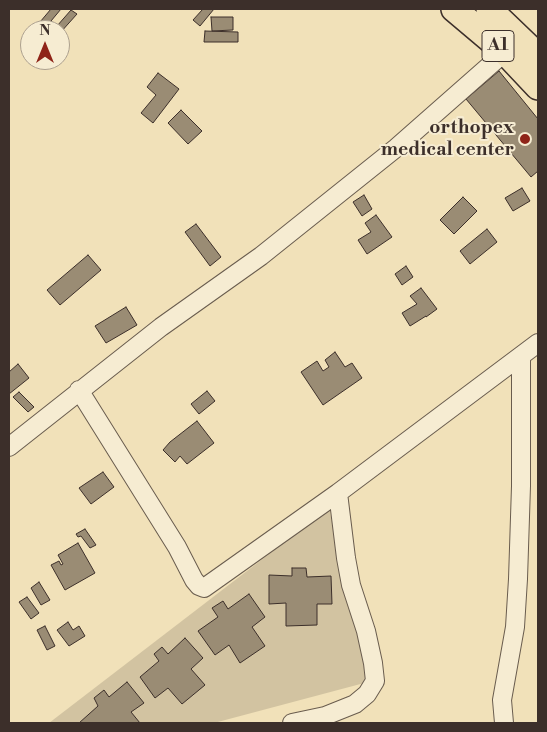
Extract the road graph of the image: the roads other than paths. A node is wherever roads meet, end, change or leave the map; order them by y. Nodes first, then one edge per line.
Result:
1 (454, 9) edge
2 (489, 9) edge
3 (505, 52) junction
4 (538, 56) edge
5 (538, 87) edge
6 (538, 343) edge
7 (521, 357) junction
8 (79, 390) junction
9 (9, 447) edge
10 (338, 493) junction
11 (326, 720) edge
12 (292, 723) edge
13 (504, 723) edge

1 - 3 highway, A1
2 - 4 highway, A1
3 - 5 highway, A1
3 - 8 street
6 - 7 street
7 - 10 street
7 - 13 street
8 - 9 street
8 - 10 street
10 - 11 street
11 - 12 street

